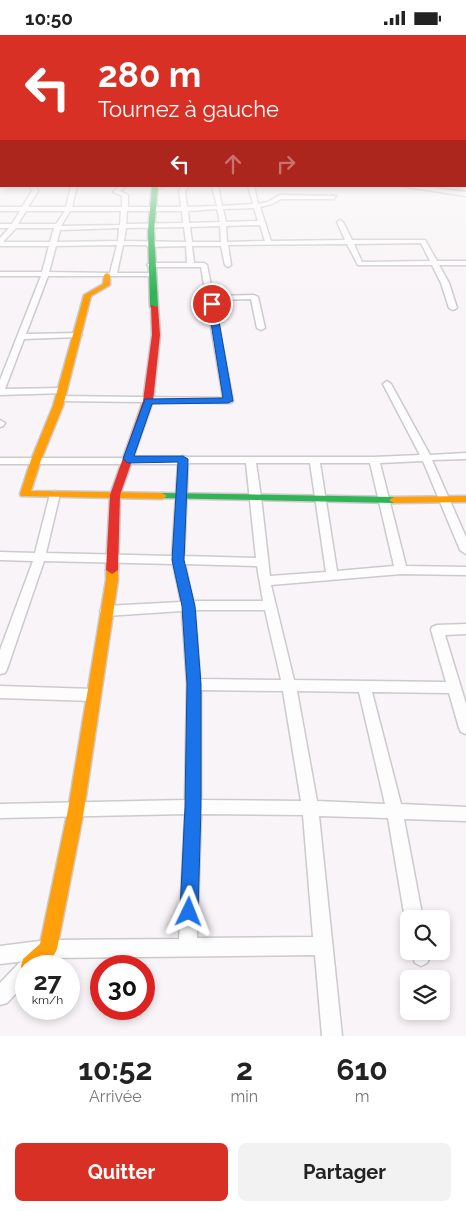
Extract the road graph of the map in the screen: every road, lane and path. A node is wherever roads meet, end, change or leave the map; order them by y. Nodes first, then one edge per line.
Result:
1 (30, 200) edge
2 (71, 200) edge
3 (125, 200) edge
4 (153, 200) edge
5 (183, 200) edge
6 (218, 200) edge
7 (253, 200) edge
8 (274, 200) edge
9 (255, 206) junction
10 (220, 207) junction
11 (0, 209) edge
12 (24, 209) junction
13 (126, 209) junction
14 (151, 209) junction
15 (184, 209) junction
16 (68, 210) junction
17 (340, 222) dead end
18 (263, 223) junction
19 (187, 225) junction
20 (223, 225) junction
21 (0, 226) edge
22 (14, 226) junction
23 (152, 226) junction
24 (58, 227) junction
25 (121, 227) junction
26 (348, 241) junction
27 (268, 242) junction
28 (0, 243) edge
29 (120, 243) junction
30 (224, 243) junction
31 (52, 244) junction
32 (149, 244) junction
33 (189, 244) junction
34 (435, 262) junction
35 (466, 263) edge
36 (190, 265) junction
37 (228, 265) dead end
38 (151, 270) junction
39 (45, 273) junction
40 (0, 274) edge
41 (109, 275) junction
42 (211, 298) junction
43 (453, 308) dead end
44 (261, 328) dead end
45 (78, 335) junction
46 (22, 337) junction
47 (387, 384) dead end
48 (0, 392) edge
49 (61, 395) junction
50 (148, 401) junction
51 (466, 456) edge
52 (426, 457) junction
53 (128, 459) junction
54 (183, 459) junction
55 (250, 459) junction
56 (314, 459) junction
57 (36, 460) junction
58 (374, 460) junction
59 (0, 461) edge
60 (56, 494) junction
61 (116, 495) junction
62 (180, 496) junction
63 (256, 497) junction
64 (320, 499) junction
65 (443, 499) junction
66 (466, 499) edge
67 (383, 500) junction
68 (466, 550) edge
69 (0, 556) edge
70 (40, 557) junction
71 (112, 559) junction
72 (178, 560) junction
73 (262, 562) junction
74 (401, 570) junction
75 (466, 571) edge
76 (332, 575) junction
77 (264, 581) junction
78 (270, 605) junction
79 (188, 606) junction
80 (106, 611) junction
81 (466, 629) edge
82 (0, 669) edge
83 (194, 684) junction
84 (289, 686) junction
85 (364, 686) junction
86 (455, 687) junction
87 (0, 692) edge
88 (93, 695) junction
89 (466, 728) edge
90 (193, 807) junction
91 (310, 808) junction
92 (76, 810) junction
93 (0, 811) edge
94 (395, 811) junction
95 (466, 814) edge
96 (412, 910) edge
97 (322, 946) junction
98 (188, 947) junction
99 (48, 949) junction
100 (0, 955) edge
101 (42, 955) edge
102 (15, 981) edge
103 (0, 996) edge
104 (332, 1036) edge

1 - 12 street
2 - 16 street
3 - 13 street
4 - 14 street
5 - 15 street
6 - 10 street
7 - 9 street
8 - 9 street
9 - 10 street
9 - 18 street
10 - 15 street
10 - 20 street
11 - 12 street
12 - 16 street
12 - 22 street
13 - 14 street
13 - 16 street
13 - 25 street
14 - 15 street
14 - 23 street
15 - 19 street
16 - 24 street
17 - 26 street
18 - 20 street
18 - 27 street
19 - 20 street
19 - 23 street
19 - 33 street
20 - 30 street
21 - 22 street
22 - 24 street
22 - 28 street
23 - 25 street
23 - 32 street
24 - 25 street
24 - 31 street
25 - 29 street
26 - 27 street
26 - 34 street
26 - 34 street
27 - 30 street
28 - 31 street
29 - 31 street
29 - 32 street
29 - 41 street
30 - 33 street
30 - 37 street
31 - 39 street
32 - 33 street
32 - 38 street
33 - 36 street
34 - 35 street
34 - 43 street
36 - 38 street
36 - 42 street
38 - 41 street
38 - 50 street
39 - 40 street
39 - 41 street
39 - 46 street
41 - 45 street
42 - 44 street
42 - 50 street
45 - 46 street
45 - 49 street
46 - 48 street
47 - 52 street
48 - 49 street
49 - 50 street
49 - 57 street
50 - 53 street
51 - 52 street
52 - 58 street
52 - 65 street
53 - 54 street
53 - 57 street
53 - 61 street
54 - 55 street
54 - 62 street
55 - 56 street
55 - 63 street
56 - 58 street
56 - 64 street
57 - 59 street
57 - 60 street
58 - 67 street
60 - 61 street
60 - 70 street
61 - 62 street
61 - 71 street
62 - 63 street
62 - 72 street
63 - 64 street
63 - 73 street
64 - 67 street
64 - 76 street
65 - 66 street
65 - 67 street
65 - 68 street
67 - 74 street
69 - 70 street
70 - 71 street
70 - 82 street
71 - 72 street
71 - 80 street
72 - 73 street
72 - 79 street
73 - 77 street
74 - 75 street
74 - 76 street
76 - 77 street
77 - 78 street
78 - 79 street
78 - 84 street
79 - 80 street
79 - 83 street
80 - 88 street
81 - 86 street
83 - 84 street
83 - 90 street
84 - 85 street
84 - 91 street
85 - 86 street
85 - 94 street
86 - 89 street
87 - 88 street
88 - 92 street
90 - 91 street
90 - 92 street
90 - 98 street
91 - 94 street
91 - 97 street
92 - 93 street
92 - 99 street
94 - 95 street
94 - 96 street
97 - 98 street
97 - 104 street
98 - 99 street
99 - 100 street
99 - 101 street
102 - 103 street

